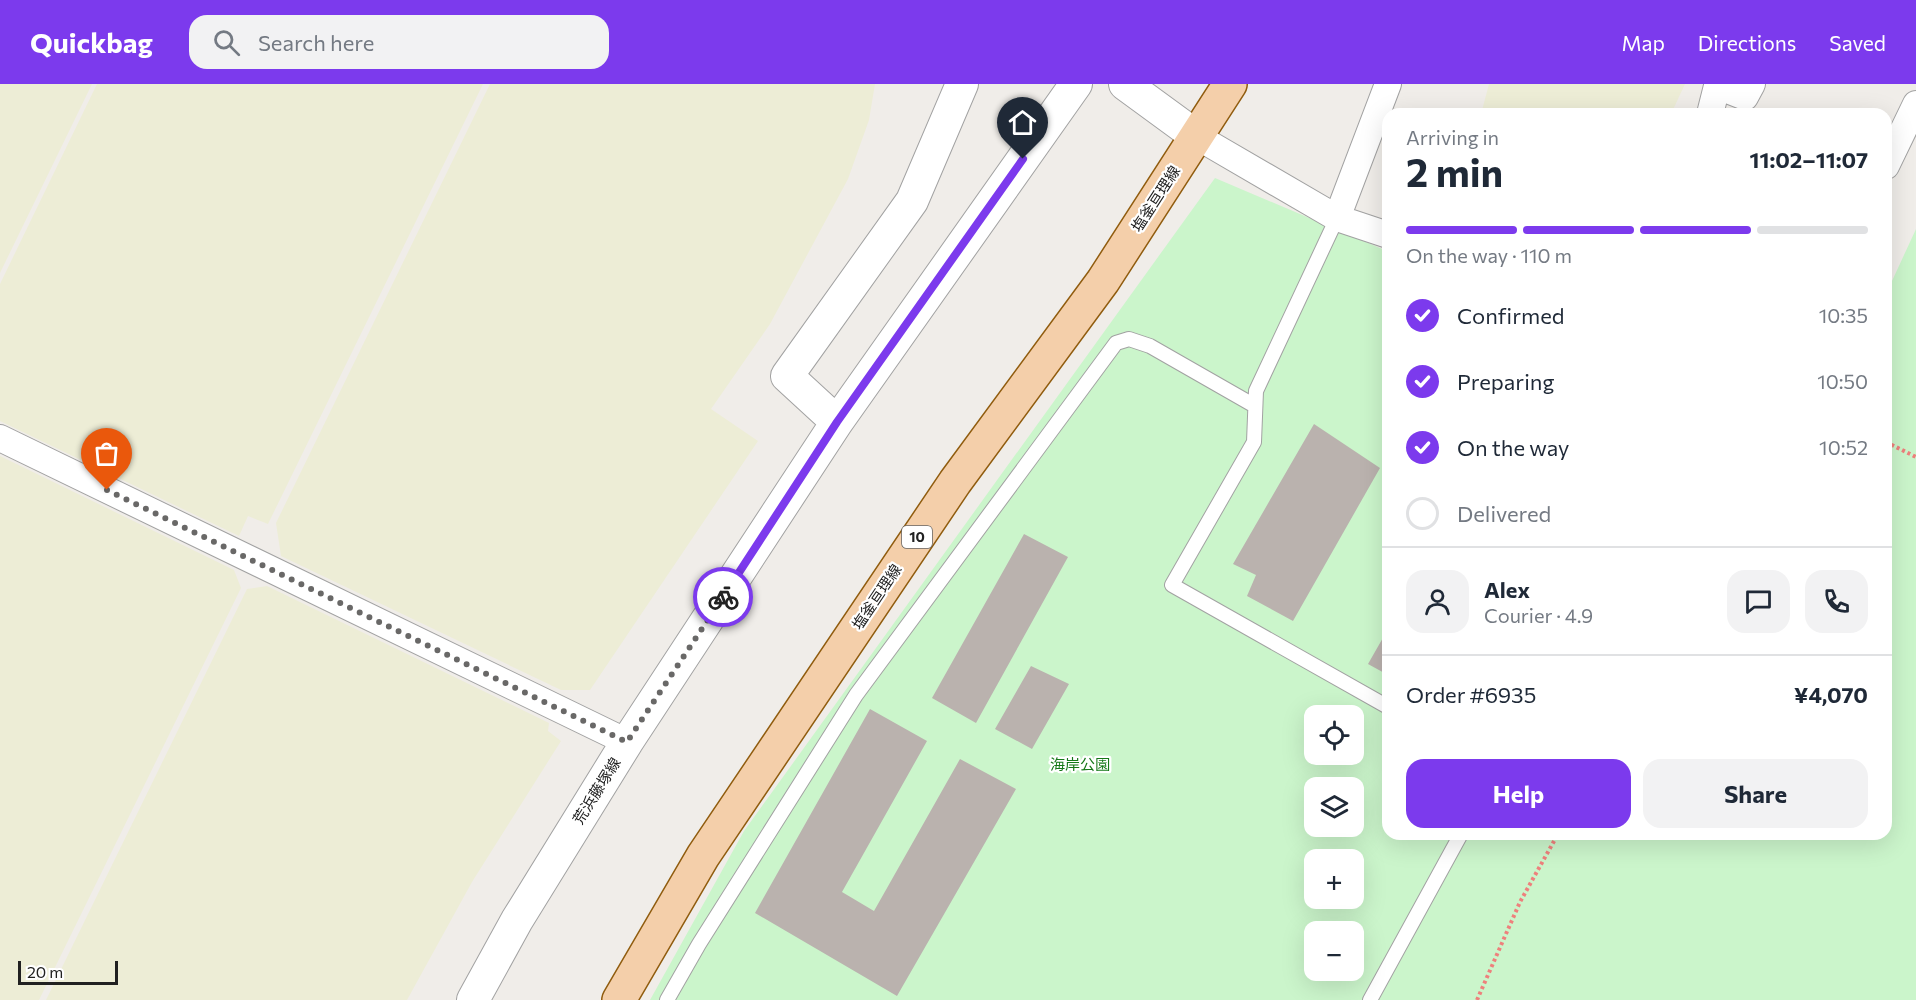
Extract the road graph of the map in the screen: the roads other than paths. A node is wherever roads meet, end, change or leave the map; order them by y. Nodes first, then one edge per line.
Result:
1 (963, 84) edge
2 (1076, 84) edge
3 (1230, 84) edge
4 (1388, 84) edge
5 (1752, 84) edge
6 (1135, 91) edge
7 (1916, 104) edge
8 (1712, 108) edge
9 (1196, 136) junction
10 (1892, 154) edge
11 (1337, 218) junction
12 (1382, 233) edge
13 (1255, 406) junction
14 (837, 422) junction
15 (0, 438) edge
16 (1382, 704) edge
17 (627, 742) junction
18 (1458, 840) edge
19 (473, 1000) edge
20 (619, 1000) edge
21 (667, 1000) edge
22 (1370, 1000) edge

1 - 14 street
2 - 14 street, 荒浜藤塚線
3 - 9 main road, 塩釜亘理線 / 10
4 - 11 street
5 - 8 street
6 - 9 street
7 - 10 street
9 - 11 street
9 - 20 main road, 塩釜亘理線 / 10
11 - 12 street
11 - 13 lane
13 - 16 lane
13 - 21 lane
14 - 17 street, 荒浜藤塚線
15 - 17 street
17 - 19 street, 荒浜藤塚線
18 - 22 lane

